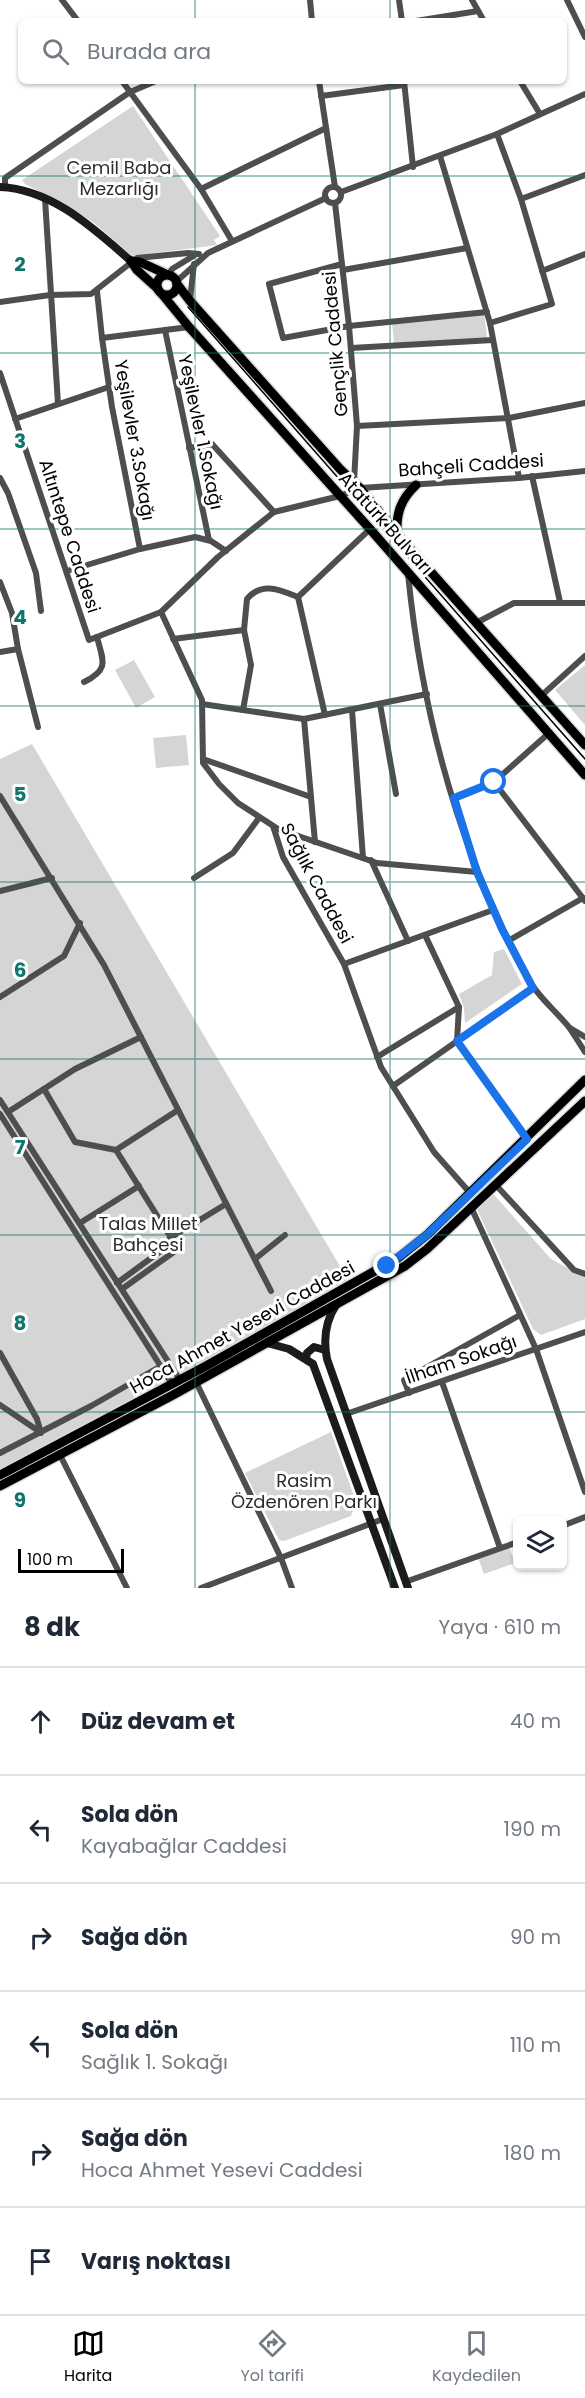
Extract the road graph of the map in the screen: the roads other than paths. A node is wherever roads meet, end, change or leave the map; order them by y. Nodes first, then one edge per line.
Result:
1 (62, 0) edge
2 (310, 0) edge
3 (399, 0) edge
4 (472, 0) edge
5 (567, 0) edge
6 (478, 11) junction
7 (585, 12) edge
8 (576, 16) junction
9 (76, 18) edge
10 (312, 18) edge
11 (402, 18) edge
12 (435, 18) edge
13 (482, 18) edge
14 (585, 37) edge
15 (124, 84) edge
16 (149, 84) edge
17 (319, 84) edge
18 (398, 84) edge
19 (404, 84) edge
20 (522, 84) edge
21 (130, 92) junction
22 (585, 94) edge
23 (321, 96) junction
24 (540, 114) junction
25 (326, 128) junction
26 (497, 134) junction
27 (440, 156) junction
28 (413, 167) junction
29 (585, 175) edge
30 (2, 181) edge
31 (335, 187) junction
32 (201, 189) junction
33 (341, 192) junction
34 (326, 198) junction
35 (45, 199) junction
36 (521, 199) junction
37 (335, 203) junction
38 (232, 241) junction
39 (467, 248) junction
40 (208, 253) junction
41 (199, 254) junction
42 (585, 254) edge
43 (131, 261) junction
44 (194, 264) junction
45 (343, 267) junction
46 (542, 271) junction
47 (172, 278) junction
48 (97, 291) junction
49 (160, 292) junction
50 (50, 295) junction
51 (190, 301) junction
52 (0, 302) edge
53 (487, 312) junction
54 (490, 323) junction
55 (349, 326) junction
56 (189, 327) junction
57 (165, 330) junction
58 (102, 338) junction
59 (493, 340) junction
60 (351, 348) junction
61 (0, 373) edge
62 (109, 387) junction
63 (58, 404) junction
64 (585, 404) edge
65 (509, 418) junction
66 (15, 419) junction
67 (357, 426) junction
68 (189, 448) junction
69 (585, 471) edge
70 (532, 476) junction
71 (0, 478) edge
72 (519, 478) junction
73 (357, 485) junction
74 (416, 485) junction
75 (340, 496) junction
76 (274, 512) junction
77 (370, 529) junction
78 (397, 534) junction
79 (209, 540) junction
80 (140, 549) junction
81 (226, 550) junction
82 (67, 572) junction
83 (408, 573) junction
84 (0, 582) edge
85 (298, 597) junction
86 (560, 602) junction
87 (585, 603) edge
88 (41, 611) dead end
89 (161, 612) junction
90 (476, 623) junction
91 (244, 630) junction
92 (97, 637) junction
93 (173, 639) junction
94 (18, 649) junction
95 (0, 652) edge
96 (585, 656) edge
97 (84, 682) dead end
98 (427, 694) junction
99 (541, 696) junction
100 (202, 704) junction
101 (380, 704) junction
102 (243, 710) junction
103 (352, 710) junction
104 (325, 715) junction
105 (304, 719) junction
106 (38, 727) dead end
107 (549, 733) junction
108 (585, 745) edge
109 (203, 759) junction
110 (585, 775) edge
111 (494, 782) junction
112 (396, 794) dead end
113 (0, 796) edge
114 (311, 797) junction
115 (454, 798) junction
116 (260, 818) junction
117 (273, 826) junction
118 (315, 842) junction
119 (363, 858) junction
120 (371, 860) junction
121 (477, 872) junction
122 (52, 878) junction
123 (194, 878) dead end
124 (0, 891) edge
125 (584, 900) edge
126 (493, 910) junction
127 (80, 923) junction
128 (425, 935) junction
129 (408, 941) junction
130 (508, 941) junction
131 (344, 964) junction
132 (533, 988) junction
133 (0, 997) edge
134 (459, 1007) junction
135 (568, 1026) junction
136 (141, 1036) junction
137 (585, 1037) edge
138 (457, 1041) junction
139 (585, 1052) edge
140 (377, 1057) junction
141 (585, 1080) edge
142 (393, 1086) junction
143 (44, 1089) junction
144 (0, 1100) edge
145 (585, 1101) edge
146 (178, 1110) junction
147 (8, 1112) junction
148 (0, 1114) edge
149 (527, 1139) junction
150 (116, 1150) junction
151 (495, 1184) junction
152 (139, 1186) junction
153 (471, 1194) junction
154 (226, 1204) junction
155 (471, 1207) junction
156 (80, 1223) junction
157 (285, 1235) dead end
158 (172, 1240) junction
159 (255, 1259) junction
160 (585, 1274) edge
161 (117, 1283) junction
162 (122, 1289) junction
163 (271, 1291) dead end
164 (336, 1305) junction
165 (520, 1315) junction
166 (585, 1332) edge
167 (267, 1343) junction
168 (536, 1349) junction
169 (325, 1350) junction
170 (0, 1353) edge
171 (306, 1358) junction
172 (161, 1366) junction
173 (176, 1382) junction
174 (196, 1382) junction
175 (442, 1382) junction
176 (409, 1393) junction
177 (0, 1405) edge
178 (346, 1414) junction
179 (41, 1433) junction
180 (0, 1453) edge
181 (60, 1455) junction
182 (0, 1475) edge
183 (0, 1486) edge
184 (585, 1492) edge
185 (585, 1517) edge
186 (383, 1519) junction
187 (371, 1524) junction
188 (567, 1524) edge
189 (513, 1544) edge
190 (500, 1548) junction
191 (281, 1558) junction
192 (407, 1585) edge
193 (127, 1588) edge
194 (201, 1588) edge
195 (292, 1588) edge
196 (395, 1588) edge

1 - 9 street
2 - 10 street
3 - 11 street
4 - 6 street
5 - 8 street
6 - 12 street
6 - 13 street
7 - 8 street
8 - 14 street
15 - 21 street
16 - 21 street
17 - 23 street
18 - 23 street
19 - 28 street
20 - 24 street
21 - 30 street
21 - 32 street
22 - 24 street
23 - 25 street
24 - 26 street
25 - 31 street
25 - 32 street
26 - 27 street
26 - 36 street
27 - 28 street
27 - 39 street
28 - 33 street
29 - 36 street
30 - 35 street, Atatürk Bulvarı
31 - 33 street
31 - 34 street
32 - 38 street
33 - 37 street
34 - 37 street
34 - 38 street
35 - 43 street, Atatürk Bulvarı
35 - 50 street
36 - 46 street
37 - 45 street, Gençlik Caddesi
38 - 40 street
39 - 45 street
39 - 53 street
40 - 41 street
40 - 44 street
41 - 43 street
41 - 47 street
42 - 46 street
43 - 47 main road, Atatürk Bulvarı
43 - 48 street
43 - 49 main road, Atatürk Bulvarı
44 - 47 street
44 - 51 street
45 - 55 street, Gençlik Caddesi
45 - 55 street
46 - 54 street
47 - 49 main road
47 - 49 main road
47 - 51 main road, Atatürk Bulvarı
48 - 50 street
48 - 58 street, Yeşilevler 3.Sokağı
49 - 56 main road, Atatürk Bulvarı
50 - 52 street
50 - 63 street
51 - 73 main road, Atatürk Bulvarı
53 - 54 street
53 - 55 street
54 - 59 street
55 - 60 street, Gençlik Caddesi
56 - 57 street
56 - 75 main road, Atatürk Bulvarı
57 - 58 street
57 - 68 street, Yeşilevler 1.Sokağı
58 - 62 street, Yeşilevler 3.Sokağı
59 - 60 street
59 - 65 street
60 - 67 street, Gençlik Caddesi
61 - 66 street, Altıntepe Caddesi
62 - 63 street
62 - 80 street, Yeşilevler 3.Sokağı
63 - 66 street
64 - 65 street
65 - 67 street
65 - 72 street
66 - 82 street, Altıntepe Caddesi
67 - 73 street, Gençlik Caddesi
68 - 76 street
68 - 79 street, Yeşilevler 1.Sokağı
69 - 70 street, Bahçeli Caddesi
70 - 72 street, Bahçeli Caddesi
70 - 86 street
71 - 88 street
72 - 74 street, Bahçeli Caddesi
73 - 74 street, Bahçeli Caddesi
73 - 75 street
73 - 78 main road, Atatürk Bulvarı
74 - 78 main road
75 - 76 street
75 - 77 main road, Atatürk Bulvarı
76 - 81 street
77 - 83 main road, Atatürk Bulvarı
77 - 85 street
78 - 90 main road, Atatürk Bulvarı
79 - 80 street
79 - 81 street
80 - 82 street
81 - 89 street
82 - 92 street, Altıntepe Caddesi
83 - 98 street
83 - 107 main road, Atatürk Bulvarı
84 - 94 street
85 - 91 street
85 - 104 street
86 - 87 street
86 - 90 street
89 - 92 street
89 - 93 street
90 - 99 main road, Atatürk Bulvarı
91 - 93 street
91 - 102 street
92 - 97 street
93 - 100 street
94 - 95 street
94 - 106 street
96 - 99 street
98 - 101 street
98 - 115 street
99 - 108 main road, Atatürk Bulvarı
100 - 102 street
100 - 109 street
101 - 103 street
101 - 112 street
102 - 105 street
103 - 104 street
103 - 119 street
104 - 105 street
105 - 114 street
107 - 110 main road, Atatürk Bulvarı
107 - 111 street
109 - 114 street
109 - 116 street, Sağlık Caddesi
111 - 115 street
111 - 125 street
113 - 122 street
114 - 118 street
115 - 121 street
116 - 117 street, Sağlık Caddesi
116 - 123 street
117 - 118 street
117 - 131 street, Sağlık Caddesi
118 - 119 street
119 - 120 street
120 - 121 street
120 - 129 street
121 - 126 street
122 - 124 street
122 - 127 street
125 - 130 street
126 - 128 street
126 - 130 street
127 - 133 street
127 - 136 street
128 - 129 street
128 - 134 street
129 - 131 street
130 - 132 street
131 - 140 street, Sağlık Caddesi
132 - 135 street
132 - 138 street
134 - 138 street
134 - 140 street
135 - 137 street
135 - 139 street
136 - 143 street
136 - 146 street
138 - 142 street
138 - 149 street
140 - 142 street, Sağlık Caddesi
141 - 149 main road, Hoca Ahmet Yesevi Caddesi
142 - 153 street, Sağlık Caddesi
143 - 147 street
143 - 150 street
144 - 147 street
145 - 151 main road, Hoca Ahmet Yesevi Caddesi
146 - 150 street
146 - 154 street
147 - 156 street
148 - 172 street
149 - 153 main road, Hoca Ahmet Yesevi Caddesi
150 - 152 street
151 - 155 main road, Hoca Ahmet Yesevi Caddesi
151 - 160 street
152 - 156 street
152 - 158 street
153 - 173 main road, Hoca Ahmet Yesevi Caddesi
154 - 158 street
154 - 159 street
155 - 164 main road, Hoca Ahmet Yesevi Caddesi
155 - 165 street
156 - 161 street
157 - 159 street
158 - 161 street
158 - 162 street
159 - 163 street
161 - 162 street
162 - 173 street
164 - 167 main road, Hoca Ahmet Yesevi Caddesi
164 - 169 street
165 - 168 street
165 - 176 street
166 - 168 street, İlham Sokağı
167 - 171 street
167 - 174 main road, Hoca Ahmet Yesevi Caddesi
168 - 175 street, İlham Sokağı
168 - 184 street
169 - 171 street
169 - 178 street
170 - 179 street
171 - 187 street
172 - 173 street
172 - 179 street
173 - 182 main road, Hoca Ahmet Yesevi Caddesi
174 - 181 main road, Hoca Ahmet Yesevi Caddesi
174 - 191 street
175 - 176 street, İlham Sokağı
175 - 190 street
176 - 178 street, İlham Sokağı
177 - 179 street
178 - 186 street
179 - 180 street
181 - 183 main road, Hoca Ahmet Yesevi Caddesi
181 - 193 street
185 - 188 street
186 - 187 street
186 - 192 street
187 - 191 street
187 - 196 street
189 - 190 street
190 - 192 street
191 - 194 street
191 - 195 street

